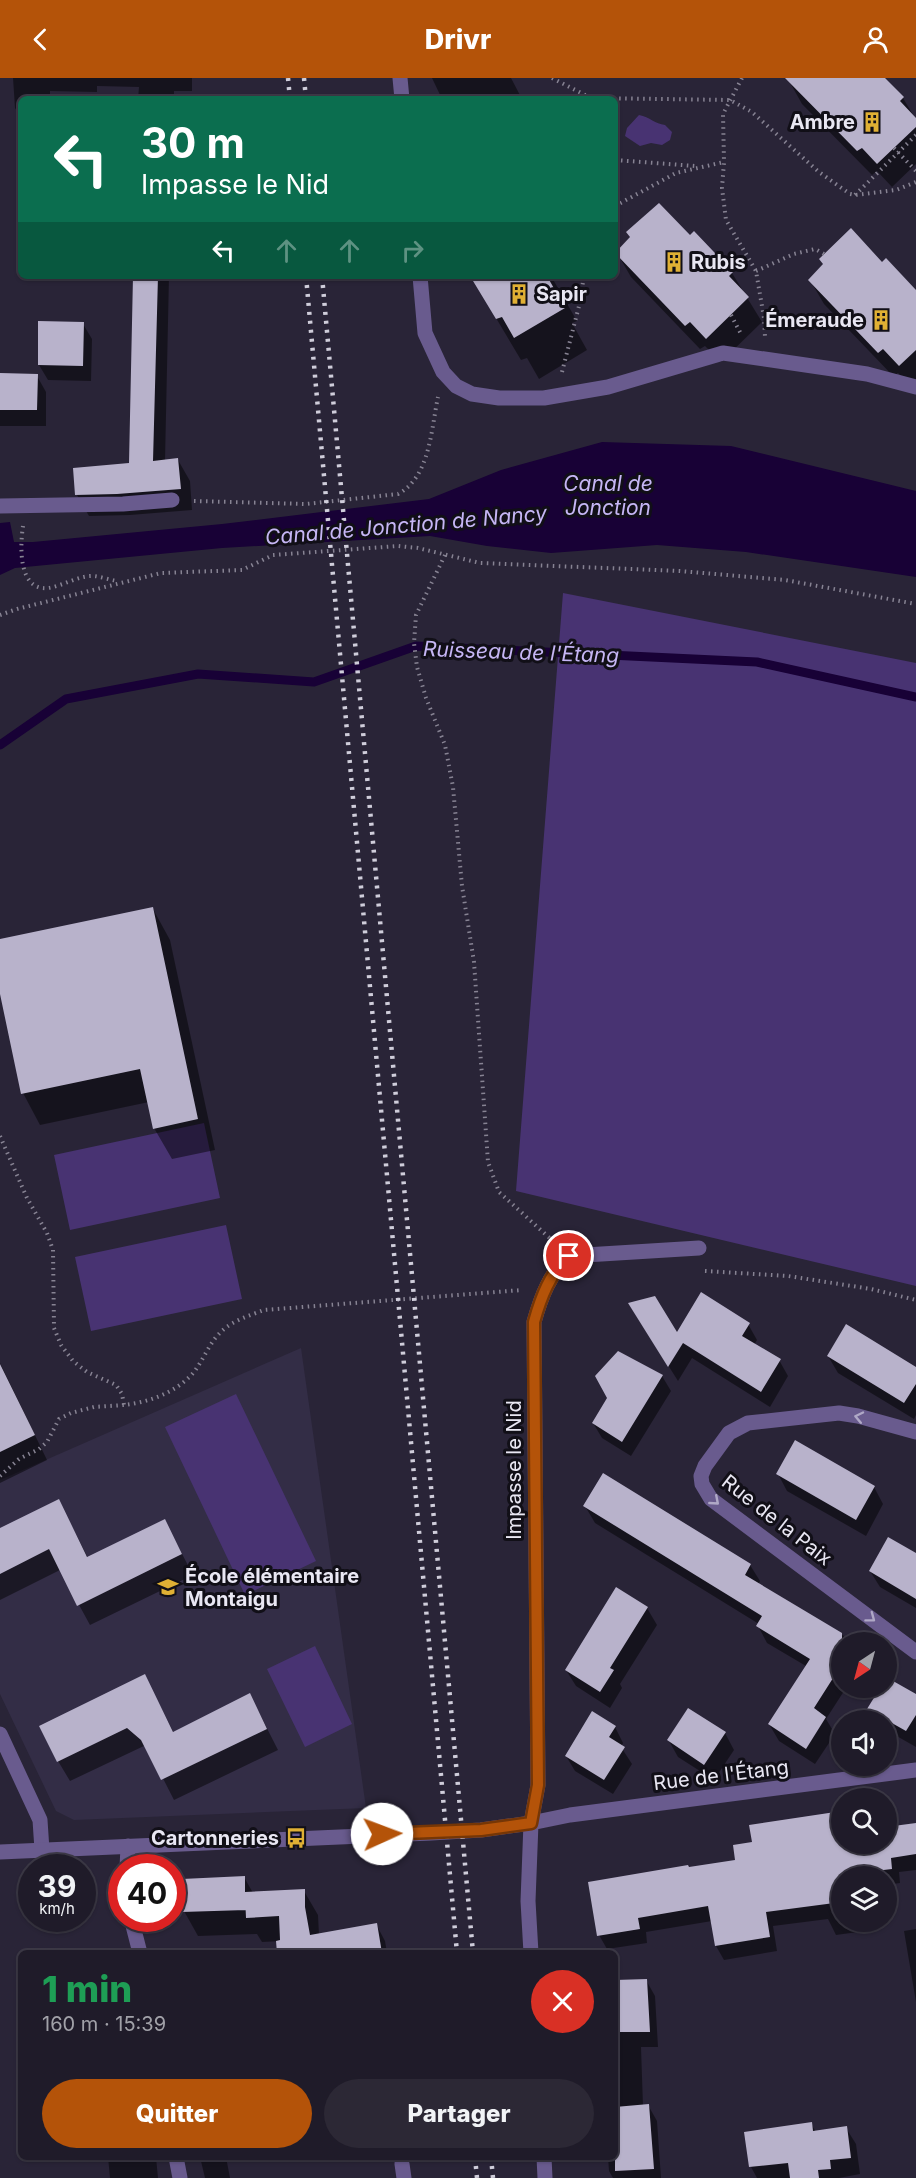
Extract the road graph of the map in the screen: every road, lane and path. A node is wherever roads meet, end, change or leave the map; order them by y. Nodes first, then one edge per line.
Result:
1 (400, 78) edge
2 (552, 78) edge
3 (742, 78) edge
4 (402, 96) edge
5 (585, 96) edge
6 (618, 99) edge
7 (730, 100) junction
8 (916, 135) edge
9 (894, 148) dead end
10 (618, 160) edge
11 (724, 162) junction
12 (701, 167) junction
13 (916, 171) edge
14 (916, 182) edge
15 (855, 195) junction
16 (618, 204) edge
17 (824, 254) dead end
18 (756, 271) junction
19 (420, 279) edge
20 (584, 279) edge
21 (766, 359) junction
22 (442, 372) junction
23 (916, 387) edge
24 (555, 396) junction
25 (172, 500) joint
26 (0, 506) edge
27 (30, 522) dead end
28 (445, 555) junction
29 (119, 582) junction
30 (916, 604) edge
31 (0, 615) edge
32 (0, 1136) edge
33 (699, 1248) joint
34 (569, 1256) junction
35 (547, 1287) junction
36 (916, 1300) edge
37 (124, 1405) junction
38 (916, 1432) edge
39 (0, 1476) edge
40 (916, 1652) edge
41 (0, 1734) edge
42 (916, 1770) edge
43 (531, 1823) junction
44 (128, 1846) junction
45 (42, 1850) junction
46 (0, 1852) edge
47 (128, 1854) edge
48 (135, 1932) edge
49 (139, 1950) edge
50 (531, 1950) edge
51 (177, 2160) edge
52 (544, 2160) edge
53 (180, 2178) edge
54 (545, 2178) edge

1 - 4 street
2 - 5 path
3 - 7 path
6 - 7 path
7 - 11 path
7 - 15 path
8 - 15 path
9 - 13 path
10 - 12 path
11 - 12 path
11 - 18 path
12 - 16 path
14 - 15 path
17 - 18 path
18 - 21 path
19 - 22 street
20 - 24 path
21 - 23 street
21 - 24 street
22 - 24 street
22 - 25 path
25 - 26 street
27 - 29 path
28 - 29 path
28 - 30 path
28 - 34 path
29 - 31 path
32 - 37 path
33 - 34 street
33 - 36 path
34 - 35 street, Impasse le Nid
35 - 37 path
35 - 43 street, Impasse le Nid
37 - 39 path
38 -> 40 street, Rue de la Paix
41 - 45 street
42 - 43 street, Rue de l'Étang
43 - 44 street, Rue de l'Étang
43 - 50 street, Impasse le Nid
44 - 45 street, Rue de l'Étang
44 - 47 street
45 - 46 street, Rue de l'Étang
48 - 49 street
51 - 53 street
52 - 54 street

